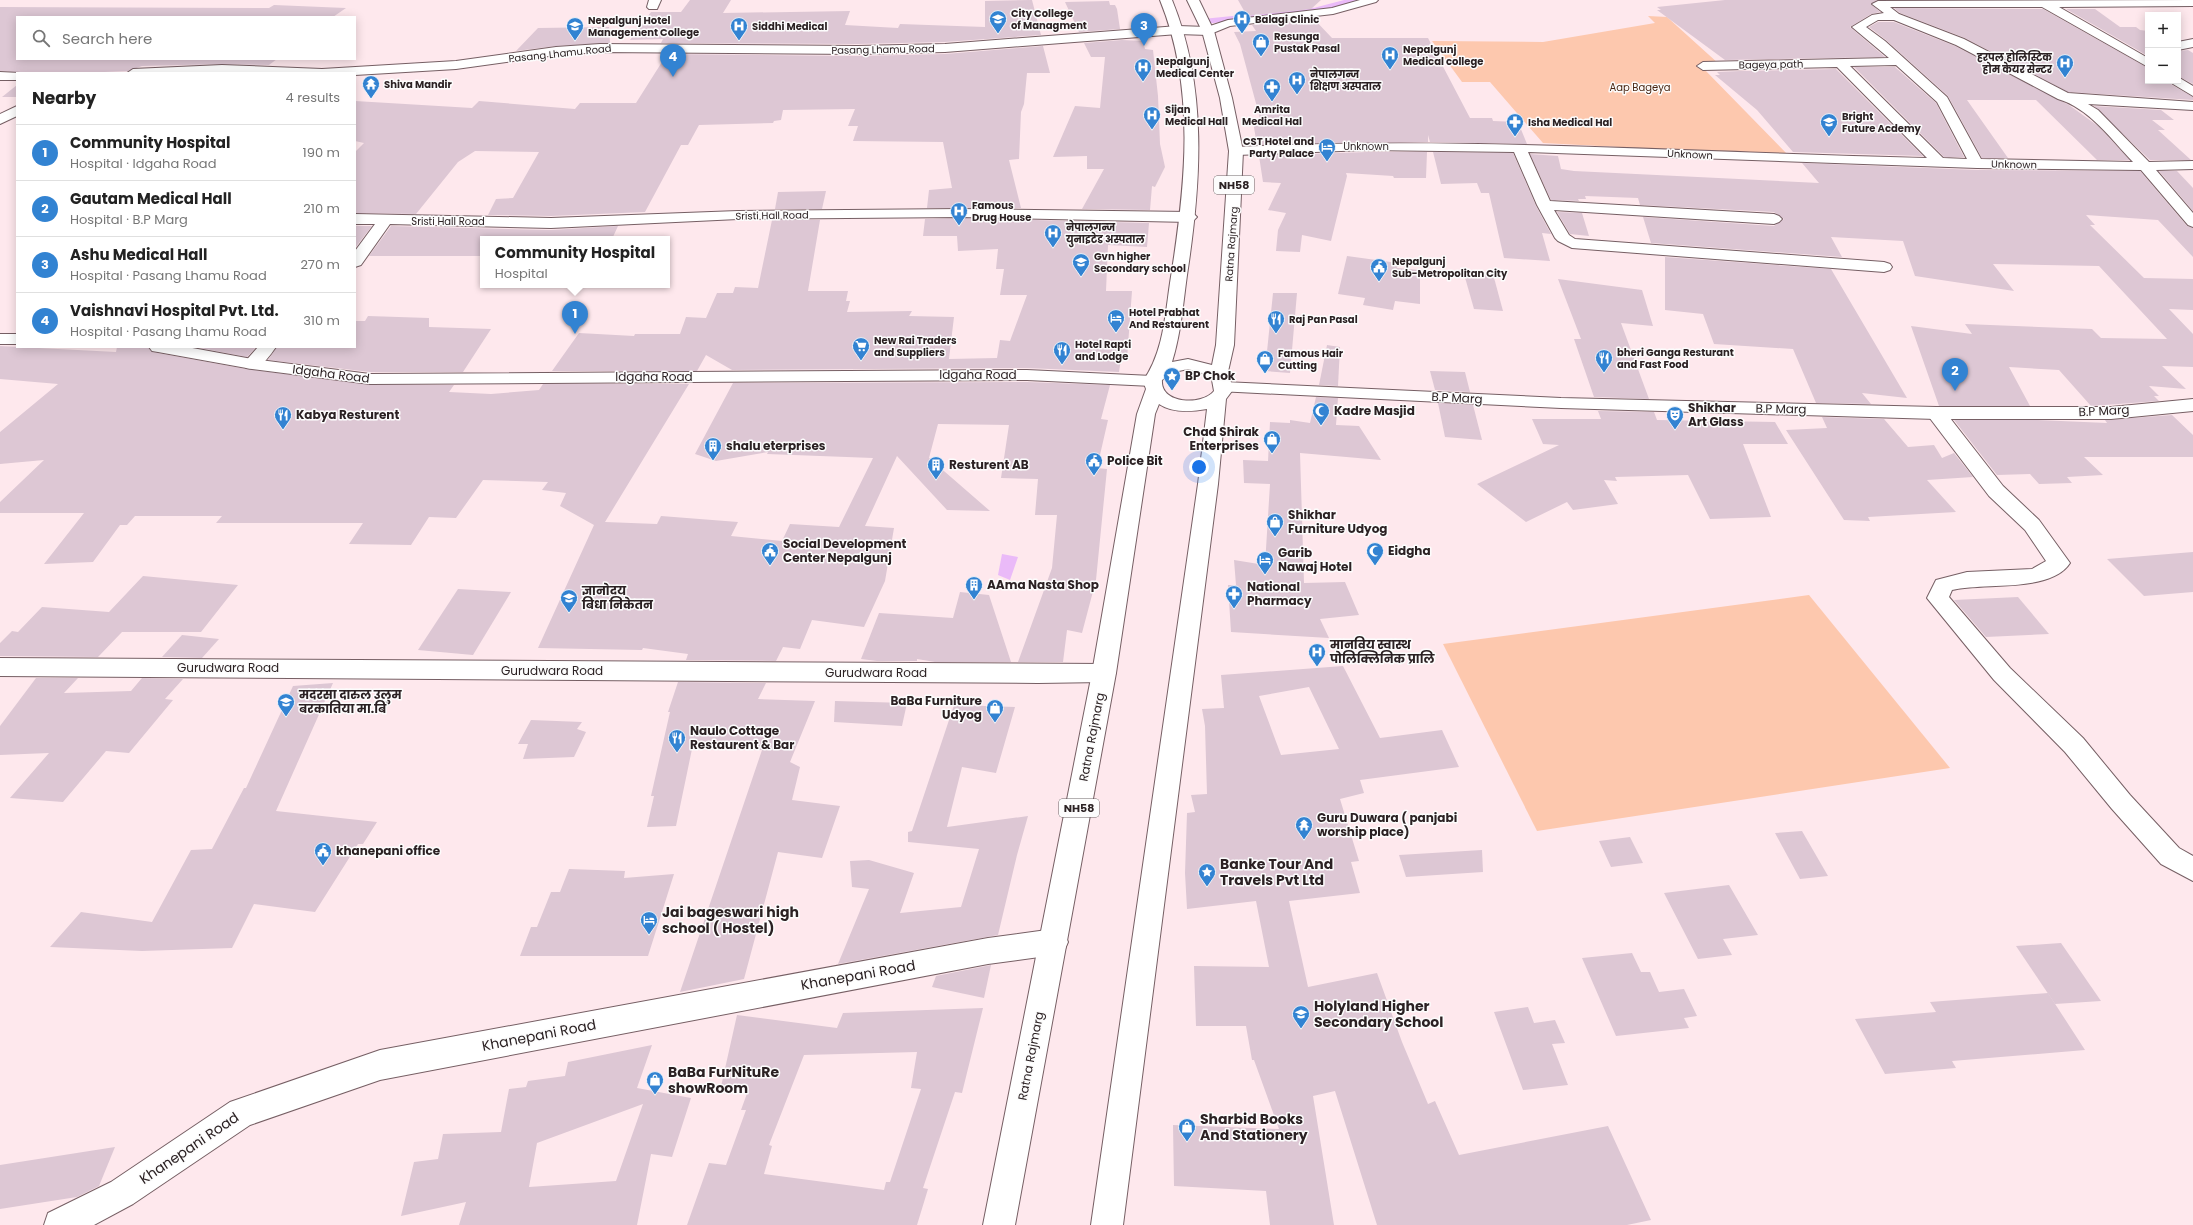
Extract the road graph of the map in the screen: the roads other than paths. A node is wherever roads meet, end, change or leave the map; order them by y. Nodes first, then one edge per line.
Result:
1 (1166, 0) edge
2 (1193, 0) edge
3 (1372, 0) edge
4 (1868, 0) edge
5 (2167, 1) edge
6 (2008, 2) edge
7 (2042, 2) junction
8 (2193, 3) edge
9 (1880, 5) junction
10 (1895, 16) junction
11 (1178, 30) junction
12 (1208, 31) junction
13 (2193, 43) edge
14 (2181, 45) edge
15 (2145, 49) edge
16 (2124, 50) junction
17 (1897, 61) junction
18 (2145, 61) edge
19 (1840, 63) junction
20 (1703, 66) dead end
21 (155, 72) edge
22 (297, 72) edge
23 (339, 72) edge
24 (0, 76) edge
25 (16, 76) edge
26 (2181, 84) edge
27 (2193, 92) edge
28 (2073, 99) junction
29 (2193, 106) edge
30 (16, 111) edge
31 (0, 120) edge
32 (1519, 147) junction
33 (1236, 151) junction
34 (1938, 161) junction
35 (1977, 164) junction
36 (2193, 165) edge
37 (2145, 166) junction
38 (1544, 205) junction
39 (1189, 216) junction
40 (356, 219) edge
41 (1774, 220) dead end
42 (385, 221) junction
43 (2193, 222) edge
44 (356, 261) edge
45 (1884, 267) dead end
46 (0, 339) edge
47 (16, 340) edge
48 (164, 348) edge
49 (267, 348) edge
50 (252, 364) junction
51 (1155, 381) junction
52 (1220, 387) junction
53 (2193, 405) edge
54 (1936, 413) junction
55 (0, 667) edge
56 (1104, 673) junction
57 (2193, 869) edge
58 (1054, 942) junction
59 (60, 1225) edge
60 (999, 1225) edge
61 (1107, 1225) edge

1 - 11 main road, Ratna Rajmarg / NH58
2 - 12 main road, Ratna Rajmarg / NH58
3 - 12 main road
4 - 9 main road
5 - 7 main road
5 - 8 main road
6 - 7 main road
6 - 9 main road
7 - 16 main road
9 - 10 main road
10 - 17 main road
10 - 28 main road
11 - 12 main road, Pasang Lhamu Road
11 - 23 main road, Pasang Lhamu Road
11 - 39 main road, Ratna Rajmarg / NH58
12 - 33 main road, Ratna Rajmarg / NH58
13 - 14 main road
15 - 16 main road
16 - 18 main road
17 - 19 main road, Bageya path
17 - 35 main road
19 - 20 main road, Bageya path
19 - 34 main road
21 - 22 main road, Pasang Lhamu Road
24 - 25 main road
26 - 27 main road
28 - 29 main road
28 - 37 main road
30 - 31 main road
32 - 33 main road, Unknown
32 - 34 main road, Unknown
32 - 38 main road
33 - 52 main road, Ratna Rajmarg / NH58
34 - 35 main road, Unknown
35 - 37 main road, Unknown
36 - 37 main road, Unknown
37 - 43 main road
38 - 41 main road
38 - 45 main road
39 - 42 main road, Sristi Hall Road
39 - 51 main road, Ratna Rajmarg / NH58
40 - 42 main road, Sristi Hall Road
42 - 44 main road
46 - 47 main road
48 - 50 main road, Idgaha Road
49 - 50 main road
50 - 51 main road, Idgaha Road
51 - 52 main road
51 - 52 main road
51 - 56 main road, Ratna Rajmarg / NH58
52 - 54 main road, B.P Marg
52 - 61 main road, Ratna Rajmarg / NH58
53 - 54 main road, B.P Marg
54 - 57 main road
55 - 56 main road, Gurudwara Road
56 - 58 main road, Ratna Rajmarg / NH58
58 - 59 main road, Khanepani Road
58 - 60 main road, Ratna Rajmarg / NH58

